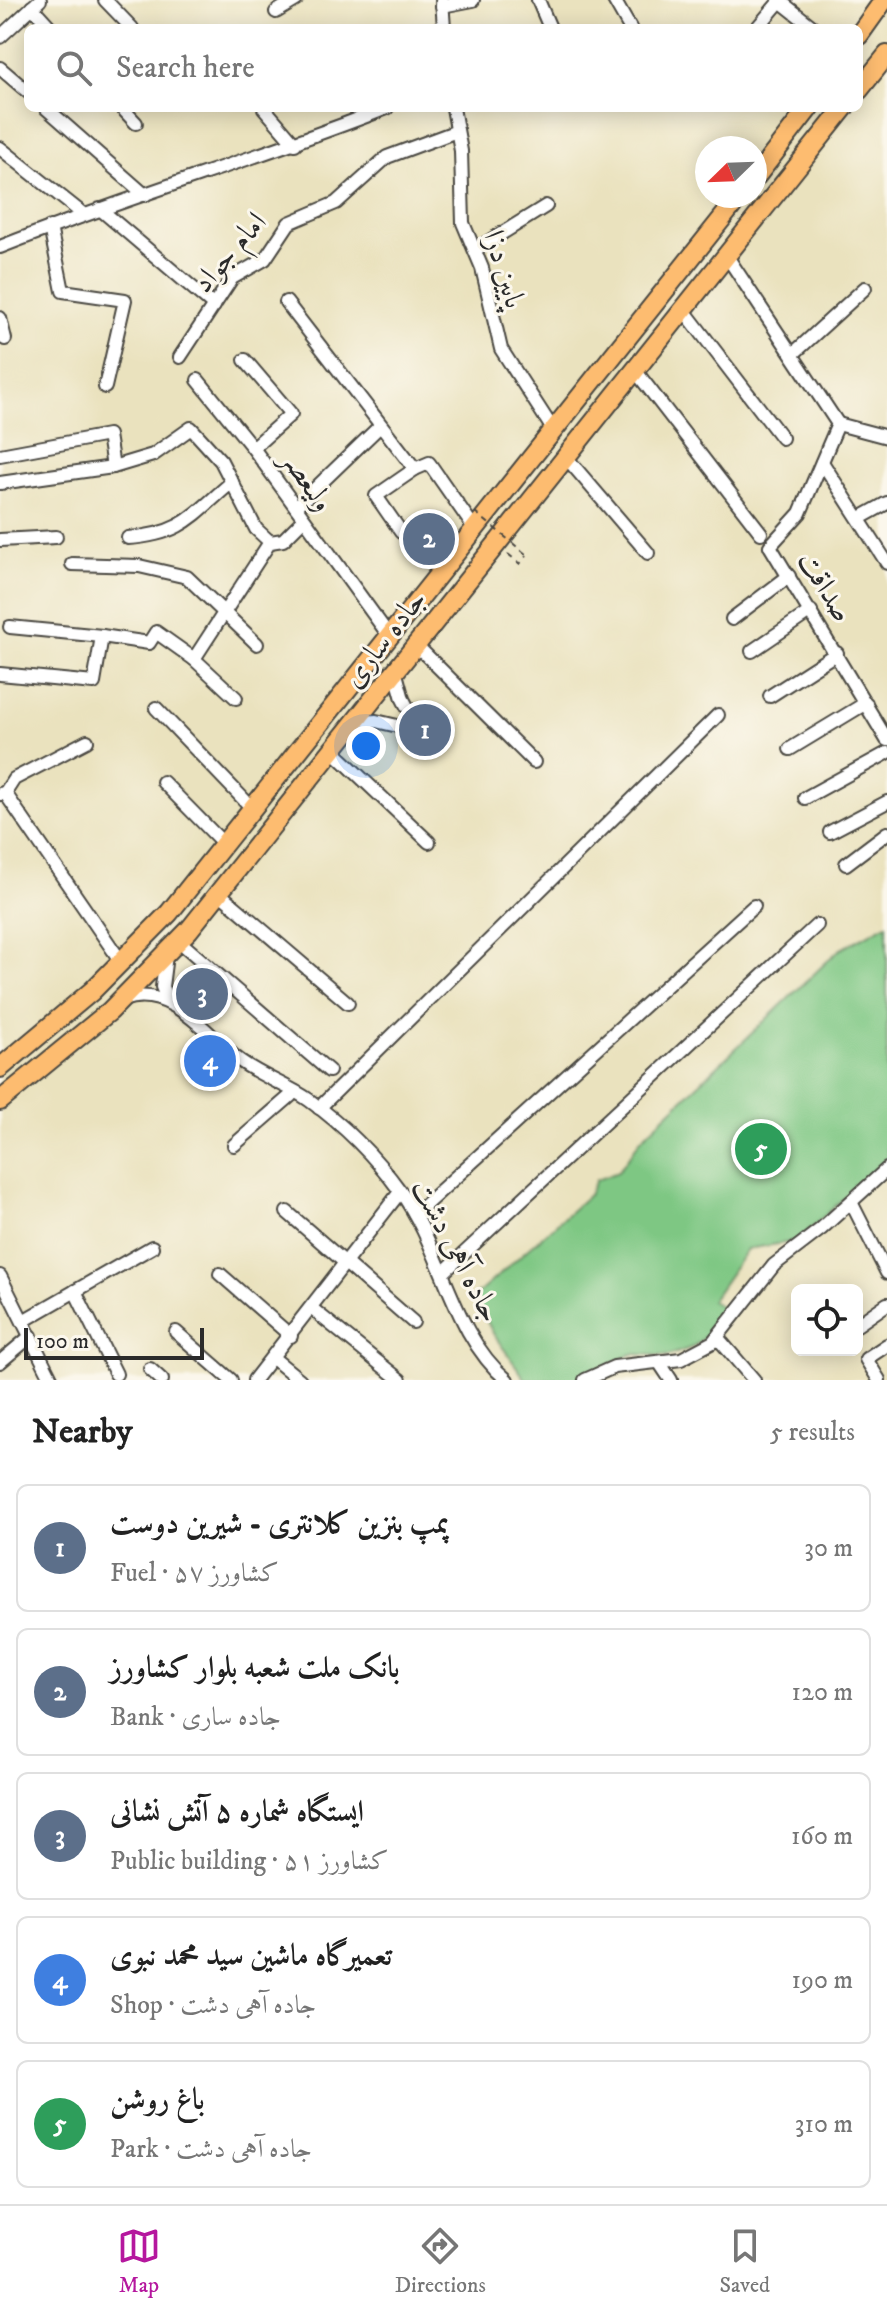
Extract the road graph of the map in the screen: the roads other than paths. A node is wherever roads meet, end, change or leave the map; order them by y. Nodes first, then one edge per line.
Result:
1 (105, 0) edge
2 (296, 0) edge
3 (473, 0) edge
4 (538, 0) edge
5 (614, 0) edge
6 (884, 0) edge
7 (36, 3) edge
8 (442, 3) edge
9 (276, 12) dead end
10 (49, 24) edge
11 (128, 24) edge
12 (444, 24) edge
13 (548, 24) edge
14 (628, 24) edge
15 (760, 24) edge
16 (809, 24) edge
17 (863, 29) edge
18 (0, 37) edge
19 (863, 47) edge
20 (881, 62) edge
21 (0, 68) edge
22 (863, 85) edge
23 (24, 89) edge
24 (51, 112) edge
25 (126, 112) edge
26 (267, 112) edge
27 (377, 112) edge
28 (454, 112) edge
29 (806, 112) edge
30 (841, 112) edge
31 (136, 123) dead end
32 (457, 131) junction
33 (295, 144) junction
34 (0, 148) edge
35 (767, 162) edge
36 (145, 195) junction
37 (546, 206) dead end
38 (731, 208) edge
39 (100, 209) junction
40 (83, 214) junction
41 (50, 227) junction
42 (0, 231) edge
43 (6, 244) edge
44 (475, 250) junction
45 (726, 255) junction
46 (865, 288) dead end
47 (286, 302) dead end
48 (214, 306) junction
49 (683, 309) junction
50 (0, 318) edge
51 (5, 339) dead end
52 (793, 354) junction
53 (180, 357) dead end
54 (245, 360) dead end
55 (634, 369) junction
56 (198, 380) dead end
57 (105, 387) dead end
58 (838, 424) junction
59 (380, 426) junction
60 (554, 431) junction
61 (887, 437) edge
62 (782, 438) dead end
63 (253, 448) junction
64 (0, 455) edge
65 (565, 456) junction
66 (822, 462) junction
67 (113, 467) junction
68 (415, 469) junction
69 (232, 482) junction
70 (0, 483) edge
71 (887, 503) edge
72 (296, 507) junction
73 (860, 518) junction
74 (304, 519) junction
75 (475, 520) junction
76 (401, 532) dead end
77 (761, 533) dead end
78 (56, 537) dead end
79 (128, 538) dead end
80 (0, 540) edge
81 (270, 542) junction
82 (648, 553) dead end
83 (887, 563) edge
84 (72, 564) dead end
85 (789, 576) junction
86 (811, 611) junction
87 (224, 613) junction
88 (732, 619) dead end
89 (10, 627) dead end
90 (102, 636) junction
91 (390, 637) junction
92 (414, 643) junction
93 (257, 644) dead end
94 (752, 651) dead end
95 (837, 653) junction
96 (194, 659) junction
97 (395, 669) junction
98 (0, 674) edge
99 (770, 696) dead end
100 (236, 698) dead end
101 (866, 703) junction
102 (156, 708) dead end
103 (718, 715) dead end
104 (354, 723) junction
105 (887, 740) edge
106 (87, 741) dead end
107 (790, 749) dead end
108 (333, 751) junction
109 (887, 753) edge
110 (534, 762) dead end
111 (163, 782) dead end
112 (2, 794) edge
113 (805, 798) dead end
114 (887, 802) edge
115 (253, 809) junction
116 (830, 832) dead end
117 (887, 833) edge
118 (429, 842) dead end
119 (224, 844) junction
120 (846, 864) dead end
121 (219, 893) junction
122 (754, 906) dead end
123 (817, 925) dead end
124 (179, 941) junction
125 (166, 955) junction
126 (122, 963) junction
127 (120, 1001) junction
128 (168, 1001) junction
129 (348, 1003) dead end
130 (0, 1068) edge
131 (329, 1071) dead end
132 (295, 1092) junction
133 (0, 1101) edge
134 (319, 1108) junction
135 (234, 1145) dead end
136 (887, 1169) edge
137 (400, 1192) junction
138 (851, 1202) junction
139 (287, 1212) dead end
140 (415, 1214) junction
141 (152, 1247) dead end
142 (346, 1265) junction
143 (886, 1268) edge
144 (444, 1272) junction
145 (220, 1274) dead end
146 (2, 1285) edge
147 (75, 1291) junction
148 (887, 1304) edge
149 (311, 1308) junction
150 (23, 1321) junction
151 (863, 1321) edge
152 (413, 1322) dead end
153 (176, 1332) dead end
154 (31, 1336) junction
155 (291, 1336) junction
156 (717, 1337) junction
157 (887, 1345) edge
158 (273, 1358) junction
159 (0, 1362) edge
160 (659, 1362) junction
161 (623, 1366) junction
162 (150, 1369) dead end
163 (116, 1374) dead end
164 (52, 1380) edge
165 (162, 1380) edge
166 (231, 1380) edge
167 (254, 1380) edge
168 (300, 1380) edge
169 (400, 1380) edge
170 (507, 1380) edge
171 (585, 1380) edge
172 (623, 1380) edge
173 (671, 1380) edge
174 (754, 1380) edge
175 (879, 1380) edge

1 - 11 street
2 - 9 street
3 - 8 street
4 - 13 street
5 - 14 street
6 - 17 highway
7 - 10 street
7 - 18 street
8 - 12 street
15 - 16 street
19 - 20 highway
20 - 22 highway
21 - 23 street
24 - 36 street
25 - 31 street
26 - 33 street
27 - 33 street
28 - 32 street, پایین دزا
29 - 35 highway
30 - 45 highway, جاده ساری
32 - 44 street, پایین دزا
32 - 48 street, امام جواد
33 - 36 street
34 - 40 street
36 - 39 street
37 - 44 street
38 - 60 highway, جاده ساری
39 - 40 street
39 - 48 street
40 - 41 street
41 - 43 street
41 - 57 street
42 - 43 street
44 - 60 street, پایین دزا
45 - 49 highway, جاده ساری
45 - 52 street
46 - 52 street
47 - 59 street
48 - 53 street, امام جواد
49 - 55 highway, جاده ساری
49 - 62 street
50 - 51 street
52 - 58 street
54 - 63 street
55 - 65 highway, جاده ساری
55 - 77 street
56 - 63 street, ولیعصر
58 - 61 street
58 - 66 street
59 - 68 street
59 - 72 street
60 - 75 highway, جاده ساری
63 - 72 street, ولیعصر
64 - 67 street
65 - 82 street
65 - 92 highway, جاده ساری
66 - 73 street
66 - 85 street, صداقت
67 - 69 street
67 - 70 street
68 - 75 street
68 - 76 street
69 - 79 street
69 - 81 street
71 - 73 street
72 - 74 street, ولیعصر
73 - 83 street
74 - 81 street
74 - 91 street, ولیعصر
75 - 91 highway, جاده ساری
78 - 80 street
81 - 87 street
84 - 87 street
85 - 86 street, صداقت
85 - 88 street
86 - 94 street
86 - 95 street, صداقت
87 - 93 street
87 - 96 street
89 - 90 street
90 - 96 street
90 - 98 street
91 - 115 highway, جاده ساری
92 - 97 highway, جاده ساری
92 - 110 street
95 - 99 street
95 - 101 street, صداقت
96 - 100 street
97 - 104 highway, جاده ساری
97 - 104 street
101 - 105 street, صداقت
101 - 107 street
102 - 115 street
103 - 134 street
104 - 108 highway, جاده ساری
106 - 112 street
108 - 118 street
108 - 121 highway, جاده ساری
109 - 113 street
111 - 119 street
112 - 126 street
114 - 116 street
115 - 119 highway, جاده ساری
117 - 120 street
119 - 126 highway, جاده ساری
121 - 124 highway, جاده ساری
121 - 129 street
122 - 140 street
123 - 144 street
124 - 125 highway, جاده ساری
124 - 131 street
125 - 127 highway, جاده ساری
125 - 128 street
126 - 130 highway, جاده ساری
127 - 128 street
127 - 133 highway, جاده ساری
128 - 132 street, جاده آهی دشت
132 - 134 street, جاده آهی دشت
132 - 135 street
134 - 137 street, جاده آهی دشت
136 - 138 street
137 - 140 street, جاده آهی دشت
137 - 142 street
138 - 143 street
138 - 156 street
139 - 142 street
140 - 144 street, جاده آهی دشت
141 - 147 street
142 - 149 street
142 - 152 street
144 - 170 street, جاده آهی دشت
145 - 155 street
146 - 150 street
147 - 150 street
147 - 163 street
148 - 151 street
149 - 155 street
149 - 169 street
150 - 154 street
153 - 166 street
154 - 159 street
154 - 164 street
155 - 158 street
156 - 160 street
156 - 174 street
157 - 175 street
158 - 167 street
158 - 168 street
160 - 161 street
160 - 173 street
161 - 171 street
161 - 172 street
162 - 165 street

